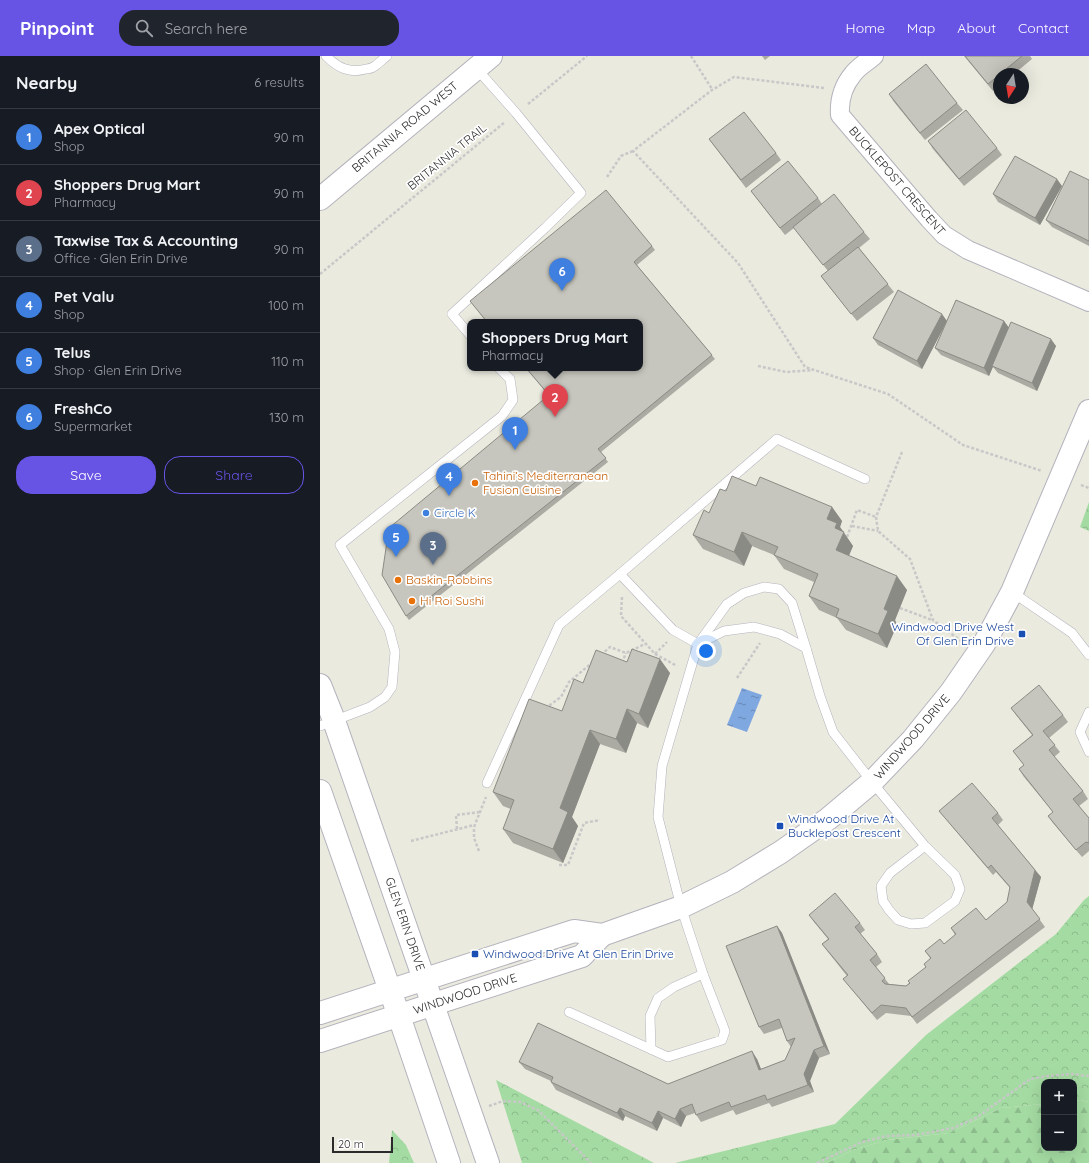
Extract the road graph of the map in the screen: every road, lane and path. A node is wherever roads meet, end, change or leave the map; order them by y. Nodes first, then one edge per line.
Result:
1 (326, 56) edge
2 (387, 56) edge
3 (587, 56) edge
4 (691, 56) edge
5 (874, 56) edge
6 (484, 62) edge
7 (712, 90) junction
8 (843, 90) junction
9 (516, 113) junction
10 (633, 151) junction
11 (607, 177) dead end
12 (320, 199) edge
13 (320, 274) edge
14 (1089, 302) edge
15 (467, 332) edge
16 (758, 366) dead end
17 (814, 370) junction
18 (502, 371) edge
19 (1089, 411) edge
20 (902, 452) dead end
21 (1061, 478) junction
22 (865, 479) dead end
23 (876, 517) junction
24 (852, 526) junction
25 (878, 531) junction
26 (847, 537) dead end
27 (621, 575) junction
28 (1012, 592) junction
29 (900, 608) dead end
30 (933, 620) junction
31 (768, 630) junction
32 (644, 644) junction
33 (698, 644) junction
34 (806, 648) junction
35 (626, 653) junction
36 (978, 653) junction
37 (1089, 655) edge
38 (621, 667) edge
39 (690, 673) junction
40 (737, 678) dead end
41 (320, 685) edge
42 (523, 703) junction
43 (1089, 712) edge
44 (327, 724) edge
45 (1089, 752) edge
46 (872, 782) junction
47 (487, 783) joint
48 (320, 791) edge
49 (480, 812) junction
50 (600, 820) dead end
51 (475, 825) junction
52 (457, 829) junction
53 (411, 841) dead end
54 (925, 846) junction
55 (479, 851) dead end
56 (559, 865) dead end
57 (681, 907) junction
58 (602, 935) junction
59 (704, 974) junction
60 (424, 980) junction
61 (390, 991) junction
62 (433, 1004) junction
63 (569, 1012) dead end
64 (320, 1013) edge
65 (399, 1016) junction
66 (320, 1041) edge
67 (651, 1049) junction
68 (1089, 1076) edge
69 (470, 1112) junction
70 (449, 1163) edge
71 (488, 1163) edge
72 (591, 1163) edge
73 (817, 1163) edge

1 - 2 lane
3 - 9 path, BRITANNIA TRAIL
4 - 7 path
5 - 8 street, BUCKLEPOST CRESCENT
6 - 9 lane
6 - 12 street, BRITANNIA ROAD WEST
7 - 8 path
7 - 10 path
8 - 14 street, BUCKLEPOST CRESCENT
9 - 13 path, BRITANNIA TRAIL
9 - 15 lane
10 - 11 path
10 - 17 path
16 - 17 path
17 - 21 path
18 - 44 lane
19 - 21 street, WINDWOOD DRIVE
20 - 23 path
21 - 28 street, WINDWOOD DRIVE
22 - 27 lane
23 - 24 path
23 - 25 path
24 - 25 path
24 - 26 path
25 - 30 path
27 - 32 path
27 - 33 lane
27 - 42 lane
28 - 36 street, WINDWOOD DRIVE
28 - 37 lane
29 - 30 path
30 - 36 path
31 - 33 lane
31 - 34 lane
31 - 40 path
32 - 35 path
32 - 39 path
33 - 34 lane
33 - 39 lane
34 - 46 lane
35 - 38 path
35 - 42 path
36 - 46 street, WINDWOOD DRIVE
39 - 57 lane
41 - 44 street, GLEN ERIN DRIVE
42 - 47 lane
43 - 45 lane
44 - 60 street, GLEN ERIN DRIVE
46 - 54 lane
46 - 57 street, WINDWOOD DRIVE
47 - 49 path
48 - 61 street
49 - 51 path
49 - 52 path
50 - 56 path
51 - 52 path
51 - 55 path
52 - 53 path
54 - 54 lane
57 - 58 street, WINDWOOD DRIVE
57 - 59 lane
58 - 60 street, WINDWOOD DRIVE
58 - 62 street, WINDWOOD DRIVE
59 - 67 lane
59 - 67 lane
60 - 61 street, WINDWOOD DRIVE
60 - 62 street, GLEN ERIN DRIVE
61 - 64 street, WINDWOOD DRIVE
61 - 65 street
62 - 65 street, WINDWOOD DRIVE
62 - 69 street, GLEN ERIN DRIVE
63 - 67 lane
65 - 66 street, WINDWOOD DRIVE
65 - 70 street
68 - 73 path
69 - 71 street, GLEN ERIN DRIVE
69 - 72 path

